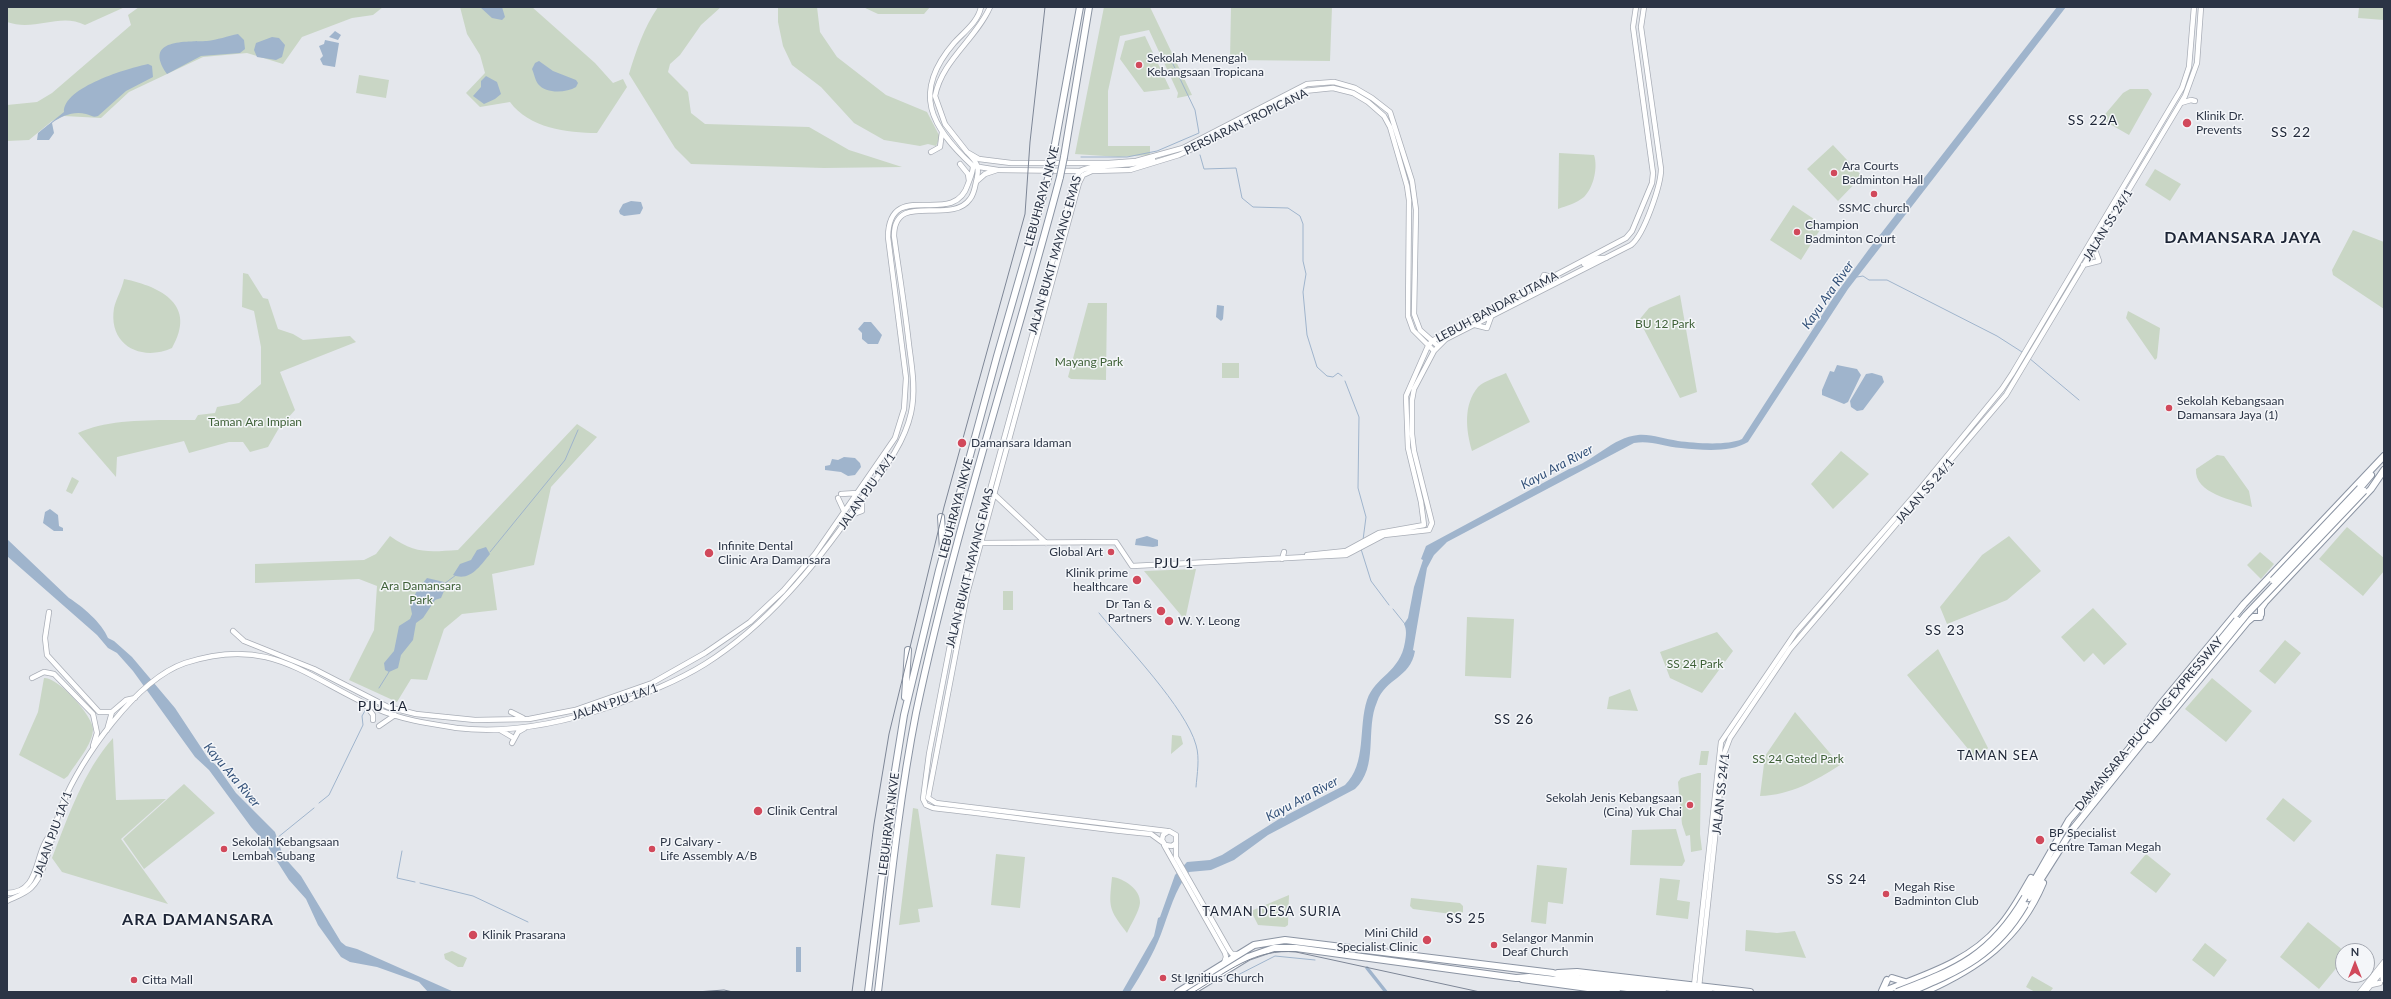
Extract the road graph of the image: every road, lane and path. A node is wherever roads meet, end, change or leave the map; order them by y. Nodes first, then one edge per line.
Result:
1 (981, 7) edge
2 (990, 7) edge
3 (1080, 7) edge
4 (1089, 7) edge
5 (1636, 7) edge
6 (1644, 7) edge
7 (2194, 7) edge
8 (2201, 7) edge
9 (1649, 81) junction
10 (1641, 90) junction
11 (1651, 98) junction
12 (2195, 101) dead end
13 (2181, 103) junction
14 (1381, 105) junction
15 (1378, 110) junction
16 (1390, 112) junction
17 (1384, 116) junction
18 (942, 131) junction
19 (931, 152) dead end
20 (968, 152) junction
21 (1165, 154) junction
22 (998, 162) junction
23 (960, 164) dead end
24 (977, 166) junction
25 (2133, 169) junction
26 (998, 170) junction
27 (1070, 171) junction
28 (1080, 171) junction
29 (1092, 171) junction
30 (2140, 173) junction
31 (1076, 179) junction
32 (976, 182) junction
33 (969, 183) junction
34 (2090, 242) junction
35 (2094, 248) junction
36 (2089, 256) junction
37 (1606, 258) junction
38 (1578, 264) junction
39 (2083, 265) junction
40 (1554, 276) junction
41 (1547, 280) junction
42 (1539, 284) junction
43 (1558, 284) junction
44 (1542, 291) junction
45 (904, 300) junction
46 (897, 313) junction
47 (1491, 317) junction
48 (1475, 325) junction
49 (1432, 341) junction
50 (1428, 346) junction
51 (1438, 346) junction
52 (2032, 347) junction
53 (1434, 350) junction
54 (2384, 456) edge
55 (2384, 459) edge
56 (2384, 470) edge
57 (2362, 489) junction
58 (857, 493) junction
59 (995, 495) junction
60 (844, 510) junction
61 (941, 517) dead end
62 (1396, 532) junction
63 (981, 543) junction
64 (1046, 543) junction
65 (1284, 552) dead end
66 (1282, 559) junction
67 (942, 561) junction
68 (964, 584) junction
69 (967, 594) junction
70 (2253, 594) junction
71 (2265, 602) junction
72 (2239, 610) junction
73 (48, 612) dead end
74 (956, 614) junction
75 (2250, 619) junction
76 (233, 631) dead end
77 (956, 648) junction
78 (908, 650) dead end
79 (948, 655) junction
80 (32, 678) dead end
81 (136, 698) junction
82 (364, 703) junction
83 (2166, 710) junction
84 (112, 712) junction
85 (511, 712) dead end
86 (395, 715) junction
87 (904, 715) junction
88 (529, 719) junction
89 (374, 720) dead end
90 (379, 726) dead end
91 (530, 726) junction
92 (498, 729) junction
93 (106, 732) junction
94 (512, 737) dead end
95 (512, 743) dead end
96 (2131, 745) junction
97 (91, 750) junction
98 (2137, 751) junction
99 (1166, 831) junction
100 (53, 832) junction
101 (1163, 843) junction
102 (1176, 843) junction
103 (1176, 861) junction
104 (2039, 869) junction
105 (2046, 872) junction
106 (1192, 886) junction
107 (7, 893) edge
108 (1193, 894) junction
109 (1199, 896) junction
110 (2027, 898) junction
111 (7, 901) edge
112 (1227, 952) junction
113 (1238, 954) junction
114 (2384, 962) edge
115 (1224, 964) junction
116 (2383, 970) edge
117 (1552, 973) junction
118 (1516, 978) junction
119 (1908, 982) junction
120 (2371, 985) junction
121 (1696, 986) junction
122 (1896, 990) edge
123 (868, 992) edge
124 (878, 992) edge
125 (1177, 992) edge
126 (1191, 992) edge
127 (1617, 992) edge
128 (1663, 992) edge
129 (1709, 992) edge
130 (1750, 992) edge
131 (1881, 992) edge
132 (1910, 992) edge
133 (1924, 992) edge
134 (2360, 992) edge
135 (2365, 992) edge

1 - 18 main road
2 - 20 main road, PERSIARAN TROPICANA
3 - 67 highway, LEBUHRAYA NKVE, bridge
4 - 124 highway, LEBUHRAYA NKVE, bridge
5 - 10 main road
6 - 9 main road, LEBUH BANDAR UTAMA
7 - 25 main road, JALAN SS 24/1
8 - 13 main road, JALAN SS 24/1
9 - 10 main road
9 - 11 main road, LEBUH BANDAR UTAMA
10 - 11 main road
10 - 38 main road, LEBUH BANDAR UTAMA
11 - 37 main road, LEBUH BANDAR UTAMA
12 - 13 main road
13 - 30 main road, JALAN SS 24/1
14 - 15 main road
14 - 16 main road, PERSIARAN TROPICANA
14 - 21 main road, PERSIARAN TROPICANA
15 - 17 main road, PERSIARAN TROPICANA
15 - 29 main road, PERSIARAN TROPICANA
16 - 17 main road
16 - 49 main road
17 - 50 main road, PERSIARAN TROPICANA
18 - 19 main road
18 - 24 main road
20 - 22 main road, PERSIARAN TROPICANA
20 - 24 main road
21 - 22 main road, PERSIARAN TROPICANA
21 - 28 main road
22 - 24 main road
23 - 33 main road
24 - 26 main road, PERSIARAN TROPICANA
24 - 32 main road, JALAN PJU 1A/1
24 - 33 main road, JALAN PJU 1A/1
25 - 30 main road
25 - 34 main road, JALAN SS 24/1
26 - 27 main road, PERSIARAN TROPICANA
26 - 32 main road
27 - 28 main road, PERSIARAN TROPICANA
27 - 31 main road
28 - 29 main road, PERSIARAN TROPICANA
28 - 31 main road, JALAN BUKIT MAYANG EMAS
29 - 59 main road, JALAN BUKIT MAYANG EMAS
30 - 35 main road, JALAN SS 24/1
31 - 68 main road, JALAN BUKIT MAYANG EMAS
32 - 45 main road, JALAN PJU 1A/1
33 - 46 main road, JALAN PJU 1A/1
34 - 36 main road
34 - 52 main road, JALAN SS 24/1
35 - 36 main road, JALAN SS 24/1
35 - 39 main road
36 - 39 main road, JALAN SS 24/1
37 - 38 main road
37 - 43 main road, LEBUH BANDAR UTAMA
38 - 40 main road, LEBUH BANDAR UTAMA
39 - 52 main road, JALAN SS 24/1
40 - 41 main road, LEBUH BANDAR UTAMA
40 - 42 main road
41 - 42 main road, LEBUH BANDAR UTAMA
41 - 43 main road
41 - 44 main road
42 - 49 main road, LEBUH BANDAR UTAMA
43 - 44 main road, LEBUH BANDAR UTAMA
44 - 47 main road, LEBUH BANDAR UTAMA
45 - 46 main road
45 - 91 main road, JALAN PJU 1A/1
46 - 58 main road, JALAN PJU 1A/1
47 - 48 main road, LEBUH BANDAR UTAMA
47 - 48 main road
48 - 51 main road, LEBUH BANDAR UTAMA
49 - 50 main road, LEBUH BANDAR UTAMA
49 - 51 main road
50 - 53 main road, PERSIARAN TROPICANA
50 - 62 main road, LEBUH BANDAR UTAMA
51 - 53 main road, LEBUH BANDAR UTAMA
52 - 121 main road, JALAN SS 24/1
52 - 121 main road, JALAN SS 24/1
53 - 62 main road, LEBUH BANDAR UTAMA
54 - 70 highway
55 - 57 highway, DAMANSARA–PUCHONG EXPRESSWAY
56 - 57 highway, DAMANSARA–PUCHONG EXPRESSWAY
56 - 71 highway
57 - 83 highway, DAMANSARA–PUCHONG EXPRESSWAY, bridge
58 - 60 main road, JALAN PJU 1A/1
58 - 60 main road
59 - 63 main road, JALAN BUKIT MAYANG EMAS
59 - 64 main road
60 - 88 main road, JALAN PJU 1A/1
61 - 67 highway
62 - 66 main road, LEBUH BANDAR UTAMA
63 - 64 main road
63 - 69 main road, JALAN BUKIT MAYANG EMAS
64 - 66 main road, LEBUH BANDAR UTAMA
65 - 66 main road
67 - 87 highway, LEBUHRAYA NKVE
68 - 69 main road
68 - 74 main road, JALAN BUKIT MAYANG EMAS
69 - 74 main road
69 - 77 main road, JALAN BUKIT MAYANG EMAS
70 - 71 highway
70 - 72 highway
71 - 75 highway
72 - 75 highway
72 - 96 highway
73 - 84 main road
74 - 79 main road, JALAN BUKIT MAYANG EMAS
75 - 98 highway
76 - 88 main road, JALAN PJU 1A/1
77 - 79 main road
77 - 99 main road, JALAN BUKIT MAYANG EMAS
78 - 87 highway
79 - 101 main road, JALAN BUKIT MAYANG EMAS
80 - 97 main road
81 - 82 main road, JALAN PJU 1A/1
81 - 84 main road
81 - 93 main road, JALAN PJU 1A/1
82 - 86 main road, JALAN PJU 1A/1
82 - 89 main road
83 - 96 highway, DAMANSARA–PUCHONG EXPRESSWAY
83 - 98 highway, DAMANSARA–PUCHONG EXPRESSWAY
84 - 93 main road
85 - 88 main road
86 - 90 main road
86 - 92 main road, JALAN PJU 1A/1
87 - 123 highway, LEBUHRAYA NKVE
91 - 92 main road, JALAN PJU 1A/1
91 - 95 main road
92 - 94 main road
93 - 97 main road, JALAN PJU 1A/1
96 - 104 highway, DAMANSARA–PUCHONG EXPRESSWAY
97 - 100 main road, JALAN PJU 1A/1
98 - 105 highway, DAMANSARA–PUCHONG EXPRESSWAY
99 - 101 main road
99 - 102 main road
100 - 107 main road
100 - 111 main road, JALAN PJU 1A/1
101 - 102 main road
101 - 103 main road
102 - 103 main road
103 - 106 main road
104 - 110 highway, DAMANSARA–PUCHONG EXPRESSWAY
104 - 119 highway
105 - 110 highway, DAMANSARA–PUCHONG EXPRESSWAY
105 - 133 highway
106 - 108 main road
106 - 109 main road
108 - 109 main road
108 - 112 main road
109 - 112 main road
110 - 122 highway, DAMANSARA–PUCHONG EXPRESSWAY, bridge
110 - 132 highway, DAMANSARA–PUCHONG EXPRESSWAY, bridge
112 - 113 main road
112 - 115 main road
113 - 115 highway
113 - 117 highway
114 - 134 main road
115 - 125 highway
116 - 120 main road
116 - 120 main road
117 - 121 highway
117 - 129 highway
118 - 126 highway
118 - 127 highway
118 - 128 highway
119 - 122 highway
119 - 131 highway
119 - 132 highway
120 - 135 main road
121 - 130 highway
122 - 131 highway

